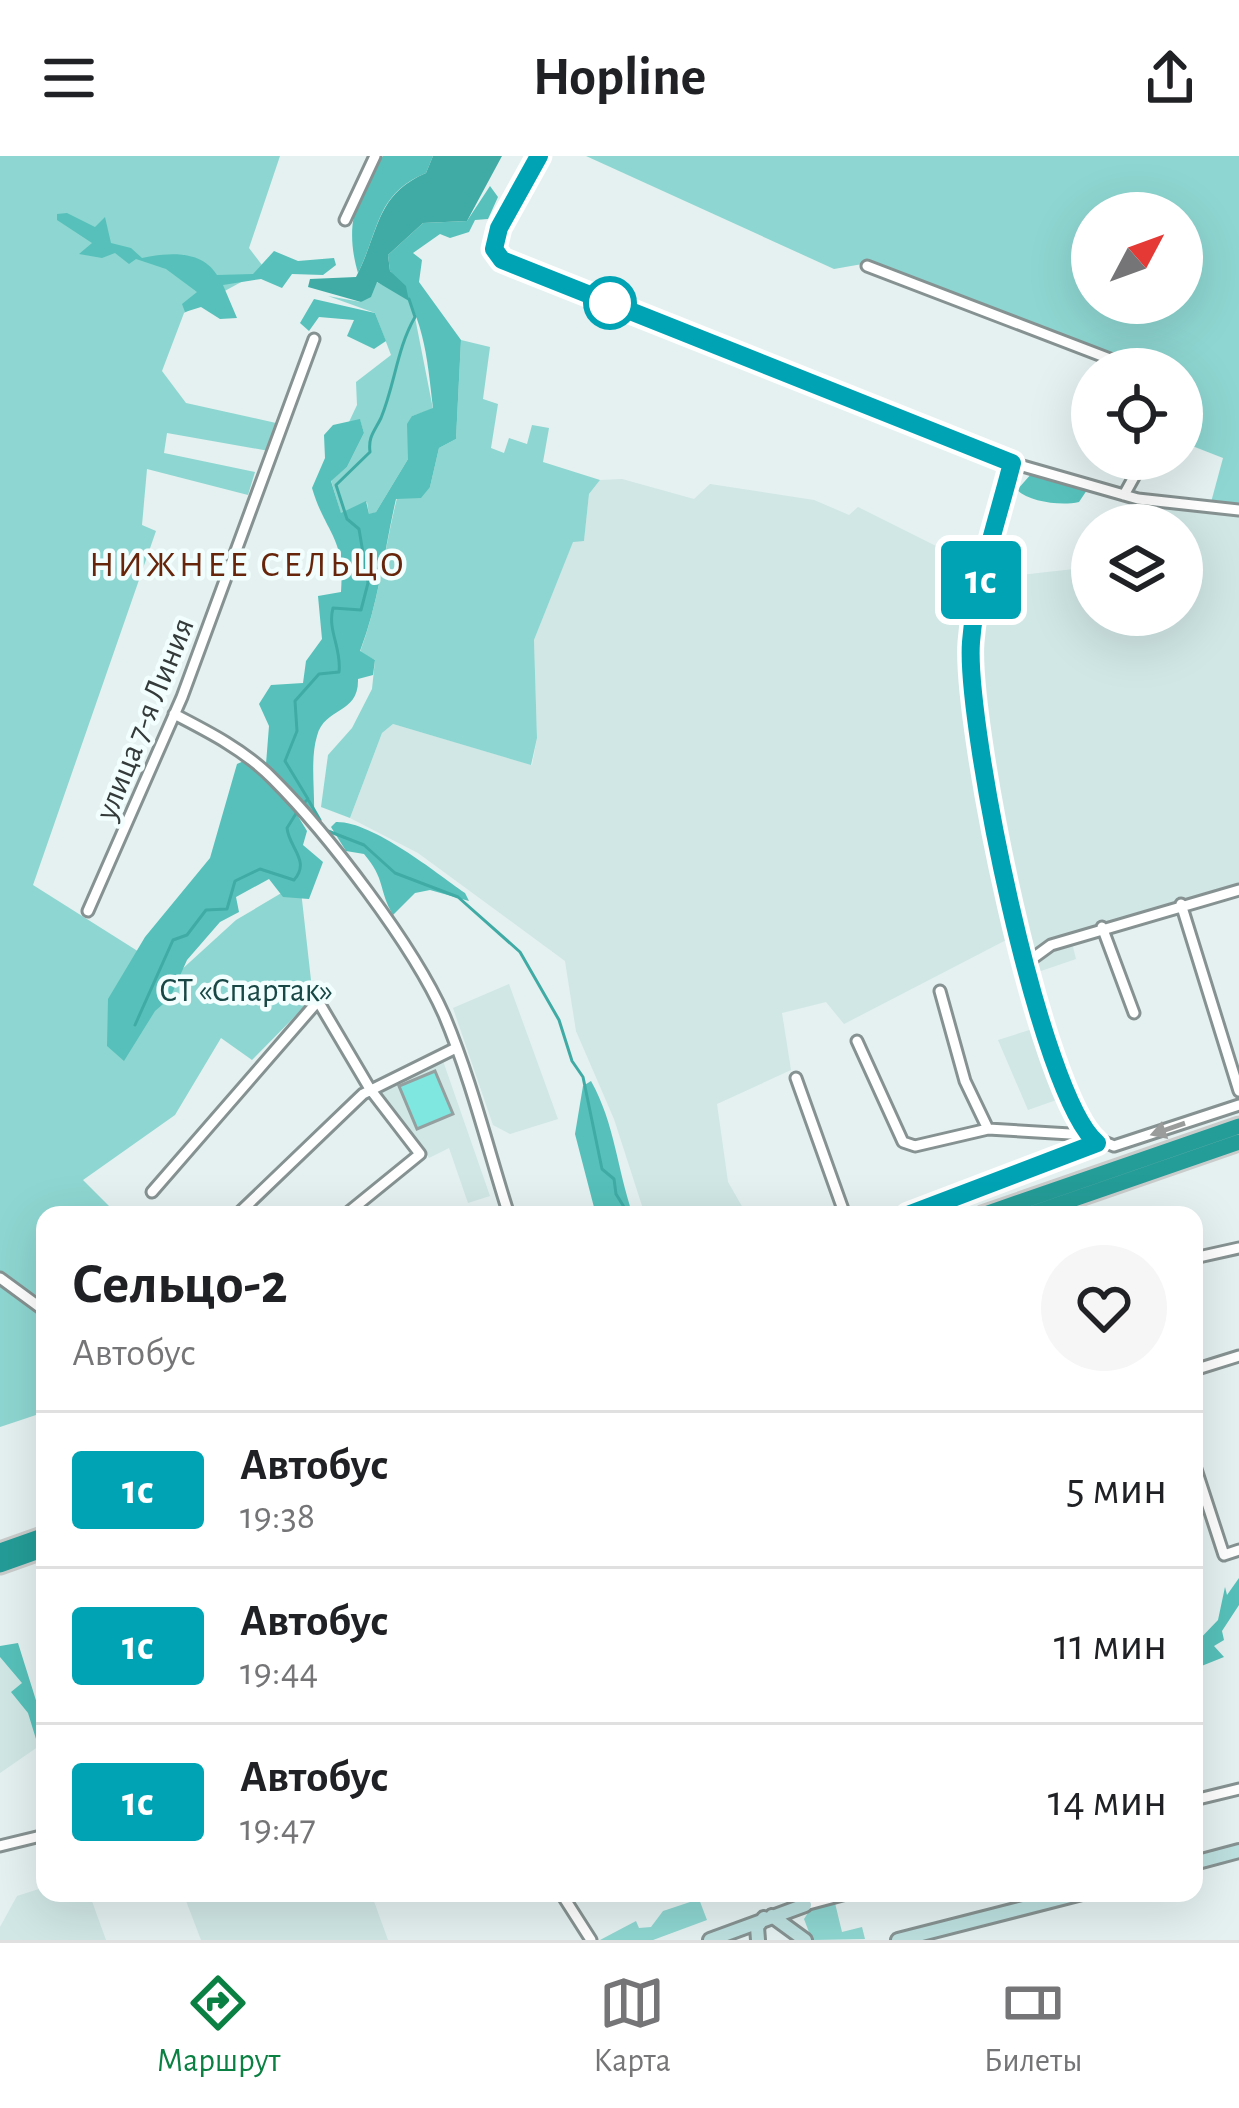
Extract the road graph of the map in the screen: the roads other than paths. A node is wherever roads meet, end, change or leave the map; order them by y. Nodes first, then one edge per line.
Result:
1 (375, 156) edge
2 (539, 156) edge
3 (345, 220) dead end
4 (867, 266) dead end
5 (314, 339) dead end
6 (1081, 348) edge
7 (1012, 463) junction
8 (1132, 480) edge
9 (1124, 495) junction
10 (1239, 510) edge
11 (174, 714) junction
12 (1239, 890) edge
13 (1181, 904) junction
14 (88, 911) dead end
15 (1102, 927) junction
16 (1025, 964) junction
17 (940, 991) dead end
18 (1134, 1013) dead end
19 (856, 1041) dead end
20 (455, 1048) junction
21 (796, 1078) dead end
22 (370, 1089) junction
23 (1239, 1091) edge
24 (1239, 1105) edge
25 (1239, 1126) edge
26 (988, 1129) junction
27 (1087, 1135) junction
28 (1239, 1142) edge
29 (1097, 1143) junction
30 (152, 1192) dead end
31 (246, 1206) edge
32 (356, 1206) edge
33 (506, 1206) edge
34 (842, 1206) edge
35 (932, 1206) edge
36 (1008, 1206) edge
37 (1054, 1206) edge
38 (1239, 1248) edge
39 (1203, 1256) edge
40 (0, 1277) edge
41 (36, 1304) edge
42 (1239, 1356) edge
43 (1203, 1367) edge
44 (1203, 1491) edge
45 (36, 1538) edge
46 (1239, 1550) edge
47 (0, 1551) edge
48 (36, 1552) edge
49 (0, 1565) edge
50 (1239, 1789) edge
51 (1203, 1799) edge
52 (36, 1838) edge
53 (0, 1845) edge
54 (1239, 1851) edge
55 (1203, 1861) edge
56 (568, 1902) edge
57 (798, 1902) edge
58 (803, 1902) edge
59 (1047, 1902) edge
60 (765, 1917) junction
61 (727, 1934) junction
62 (804, 1939) edge
63 (591, 1940) edge
64 (710, 1940) edge
65 (744, 1940) edge
66 (758, 1940) edge
67 (898, 1940) edge

1 - 3 street
2 - 7 street
4 - 6 street
5 - 11 street, улица 7-я Линия
7 - 9 street
7 - 16 street
8 - 9 street
9 - 10 street
11 - 14 street, улица 7-я Линия
11 - 20 street
12 - 13 street
13 - 15 street
13 - 23 street
15 - 16 street
15 - 18 street
16 - 27 street
17 - 26 street
19 - 26 street
20 - 22 street
20 - 33 street
21 - 34 street
22 - 30 street
22 - 31 street
22 - 32 street
24 -> 29 street
25 - 36 highway
26 - 27 street
27 - 29 street
28 - 37 highway
29 - 35 street
38 - 39 street
40 - 41 street
42 - 43 street
44 - 46 street
45 - 47 highway
48 - 49 highway
50 - 51 street
52 - 53 street
54 - 55 main road
56 - 63 street
57 - 60 main road
58 - 62 main road
59 - 67 main road
60 - 61 main road
60 - 62 main road
60 - 66 main road
61 - 64 main road
61 - 65 main road

